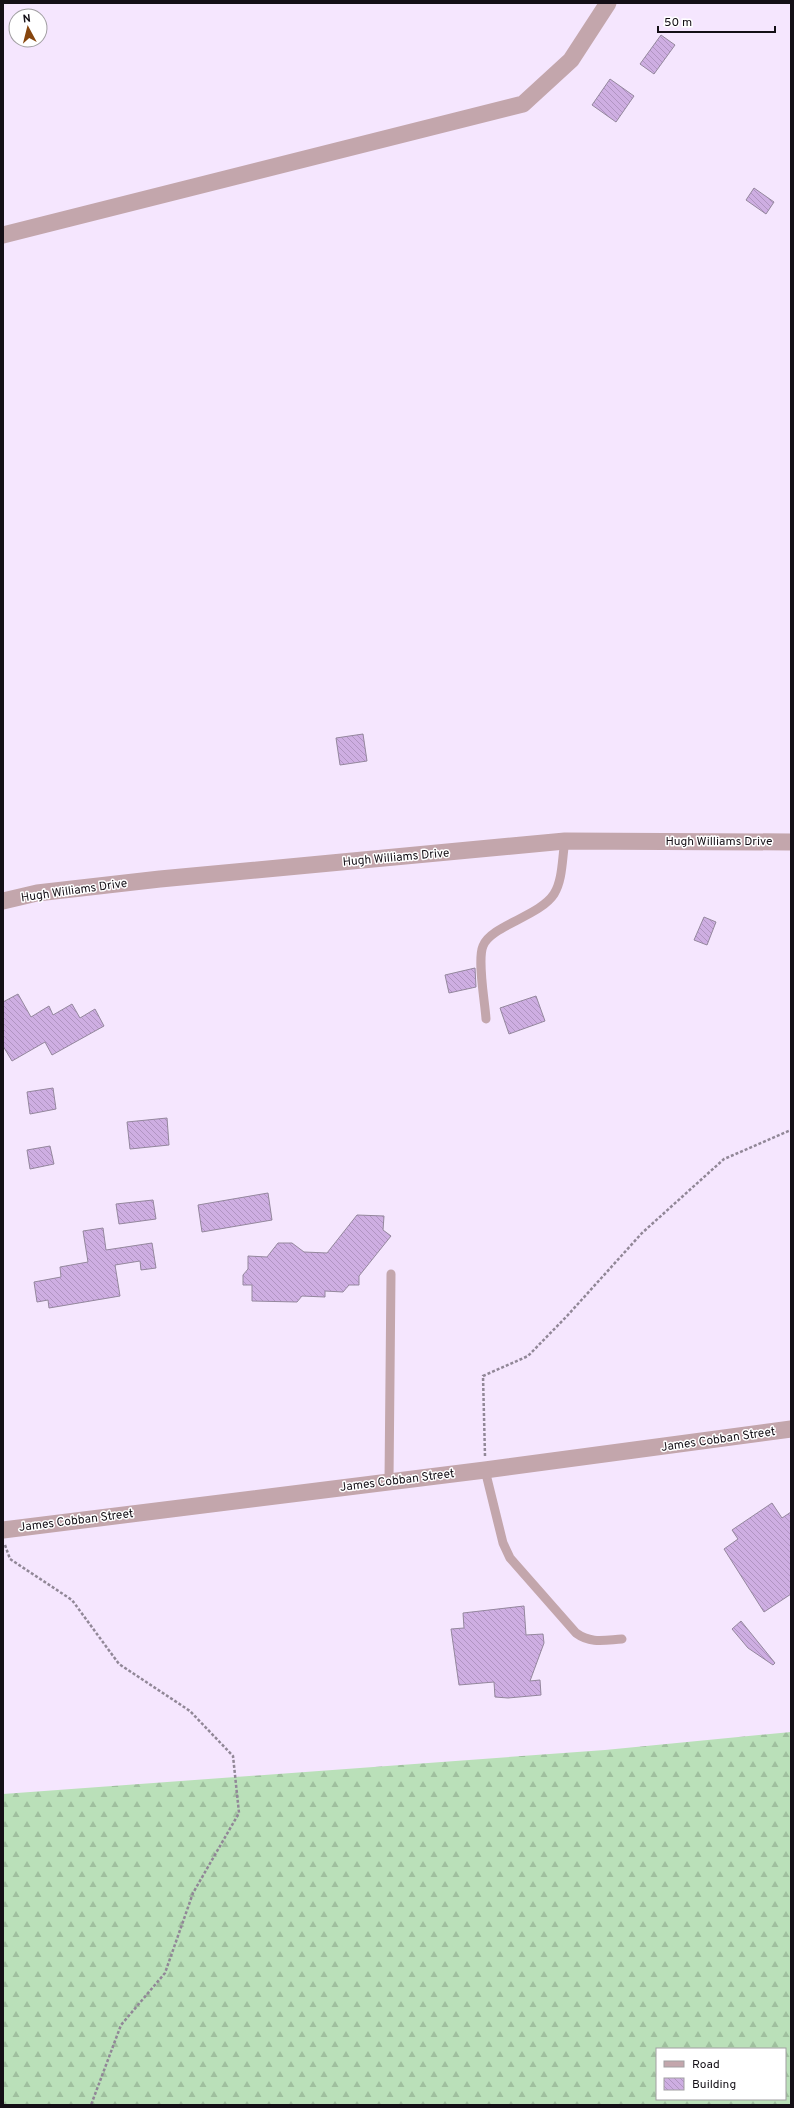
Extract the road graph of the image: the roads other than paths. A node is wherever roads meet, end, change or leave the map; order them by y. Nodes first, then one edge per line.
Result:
1 (608, 3) edge
2 (3, 235) edge
3 (565, 841) junction
4 (791, 842) edge
5 (3, 901) edge
6 (486, 1019) dead end
7 (391, 1274) dead end
8 (791, 1429) edge
9 (485, 1470) junction
10 (389, 1480) junction
11 (3, 1530) edge
12 (622, 1639) dead end

1 - 2 street
3 - 4 street, Hugh Williams Drive
3 - 5 street, Hugh Williams Drive
3 - 6 lane
7 - 10 lane
8 - 9 street, James Cobban Street
9 - 10 street, James Cobban Street
9 - 12 lane
10 - 11 street, James Cobban Street

